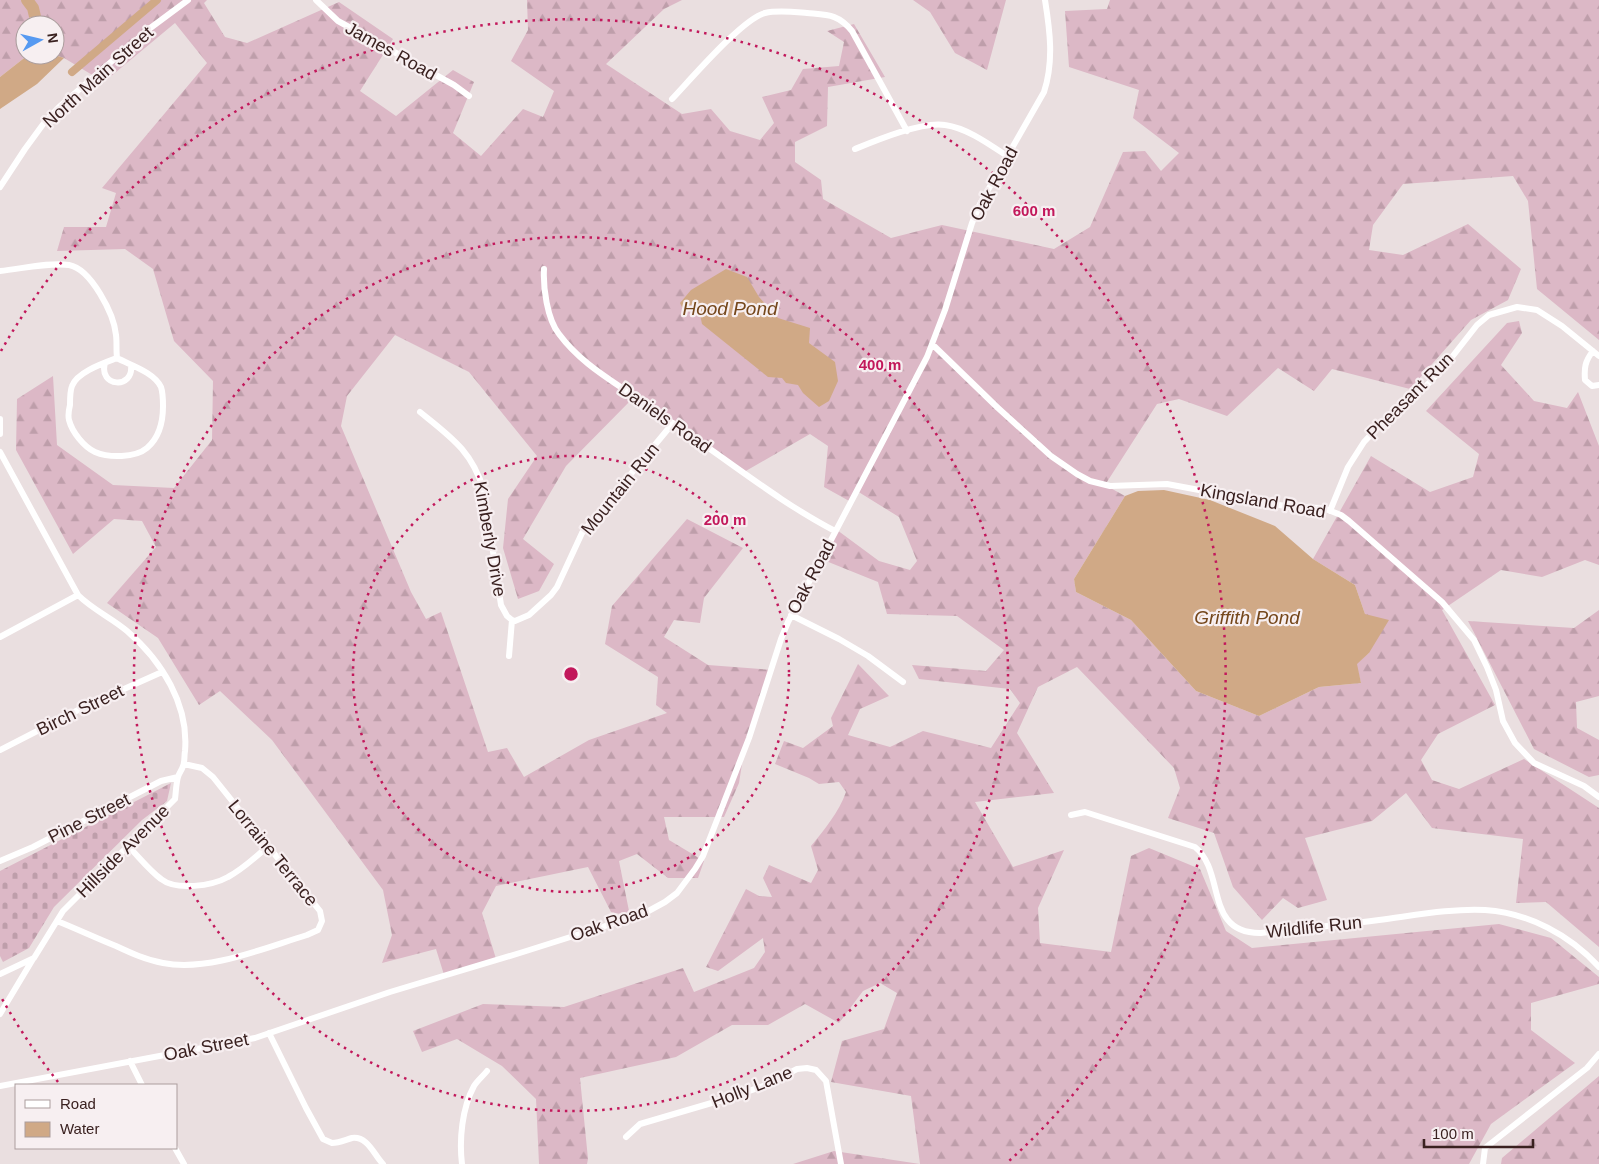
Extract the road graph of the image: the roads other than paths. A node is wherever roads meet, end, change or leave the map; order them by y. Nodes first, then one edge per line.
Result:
1 (188, 0) edge
2 (316, 0) edge
3 (1045, 0) edge
4 (469, 96) dead end
5 (672, 99) dead end
6 (907, 131) junction
7 (855, 148) dead end
8 (1007, 156) junction
9 (0, 187) edge
10 (544, 268) dead end
11 (0, 271) edge
12 (932, 344) junction
13 (1593, 351) junction
14 (1599, 356) edge
15 (117, 358) junction
16 (105, 362) junction
17 (131, 365) junction
18 (1599, 385) edge
19 (420, 412) dead end
20 (0, 419) edge
21 (673, 423) junction
22 (0, 434) edge
23 (0, 452) edge
24 (1330, 511) junction
25 (835, 531) junction
26 (78, 595) junction
27 (792, 615) junction
28 (512, 620) junction
29 (0, 637) edge
30 (509, 656) dead end
31 (162, 672) junction
32 (903, 682) dead end
33 (0, 750) edge
34 (184, 764) junction
35 (178, 776) junction
36 (1599, 797) edge
37 (1071, 815) dead end
38 (128, 846) junction
39 (268, 846) junction
40 (0, 861) edge
41 (57, 920) junction
42 (34, 958) junction
43 (1599, 967) edge
44 (0, 974) edge
45 (406, 987) joint
46 (0, 1014) edge
47 (269, 1033) junction
48 (1599, 1054) edge
49 (130, 1061) junction
50 (486, 1071) dead end
51 (142, 1084) edge
52 (0, 1086) edge
53 (626, 1137) dead end
54 (176, 1149) edge
55 (184, 1164) edge
56 (382, 1164) edge
57 (462, 1164) edge
58 (841, 1164) edge
59 (1483, 1164) edge

1 - 9 street, North Main Street
2 - 4 street, James Road
3 - 8 street, Oak Road
5 - 6 street
6 - 7 street
6 - 8 street
8 - 12 street, Oak Road
10 - 21 street, Daniels Road
11 - 15 street
12 - 24 street, Kingsland Road
12 - 25 street, Oak Road
13 - 14 street, Pheasant Run
13 - 18 street
13 - 24 street, Pheasant Run
15 - 16 street
15 - 17 street
16 - 17 street
16 - 17 street
19 - 28 street, Kimberly Drive
20 - 22 street
21 - 25 street, Daniels Road
21 - 28 street, Mountain Run
23 - 26 street, Hillside Avenue
24 - 36 street, Kingsland Road
25 - 27 street, Oak Road
26 - 29 street
26 - 31 street, Hillside Avenue
27 - 32 street
27 - 45 street, Oak Road
28 - 30 street, Kimberly Drive
31 - 33 street, Birch Street
31 - 34 street, Hillside Avenue
34 - 35 street, Hillside Avenue
34 - 39 street, Lorraine Terrace
35 - 38 street, Hillside Avenue
35 - 40 street, Pine Street
37 - 43 street, Wildlife Run
38 - 39 street
38 - 41 street, Hillside Avenue
39 - 41 street, Lorraine Terrace
41 - 42 street, Hillside Avenue
42 - 44 street
42 - 46 street
45 - 47 street, Oak Street
47 - 49 street, Oak Street
47 - 56 street
48 - 59 street
49 - 51 street
49 - 52 street, Oak Street
50 - 57 street
53 - 58 street, Holly Lane
54 - 55 street

